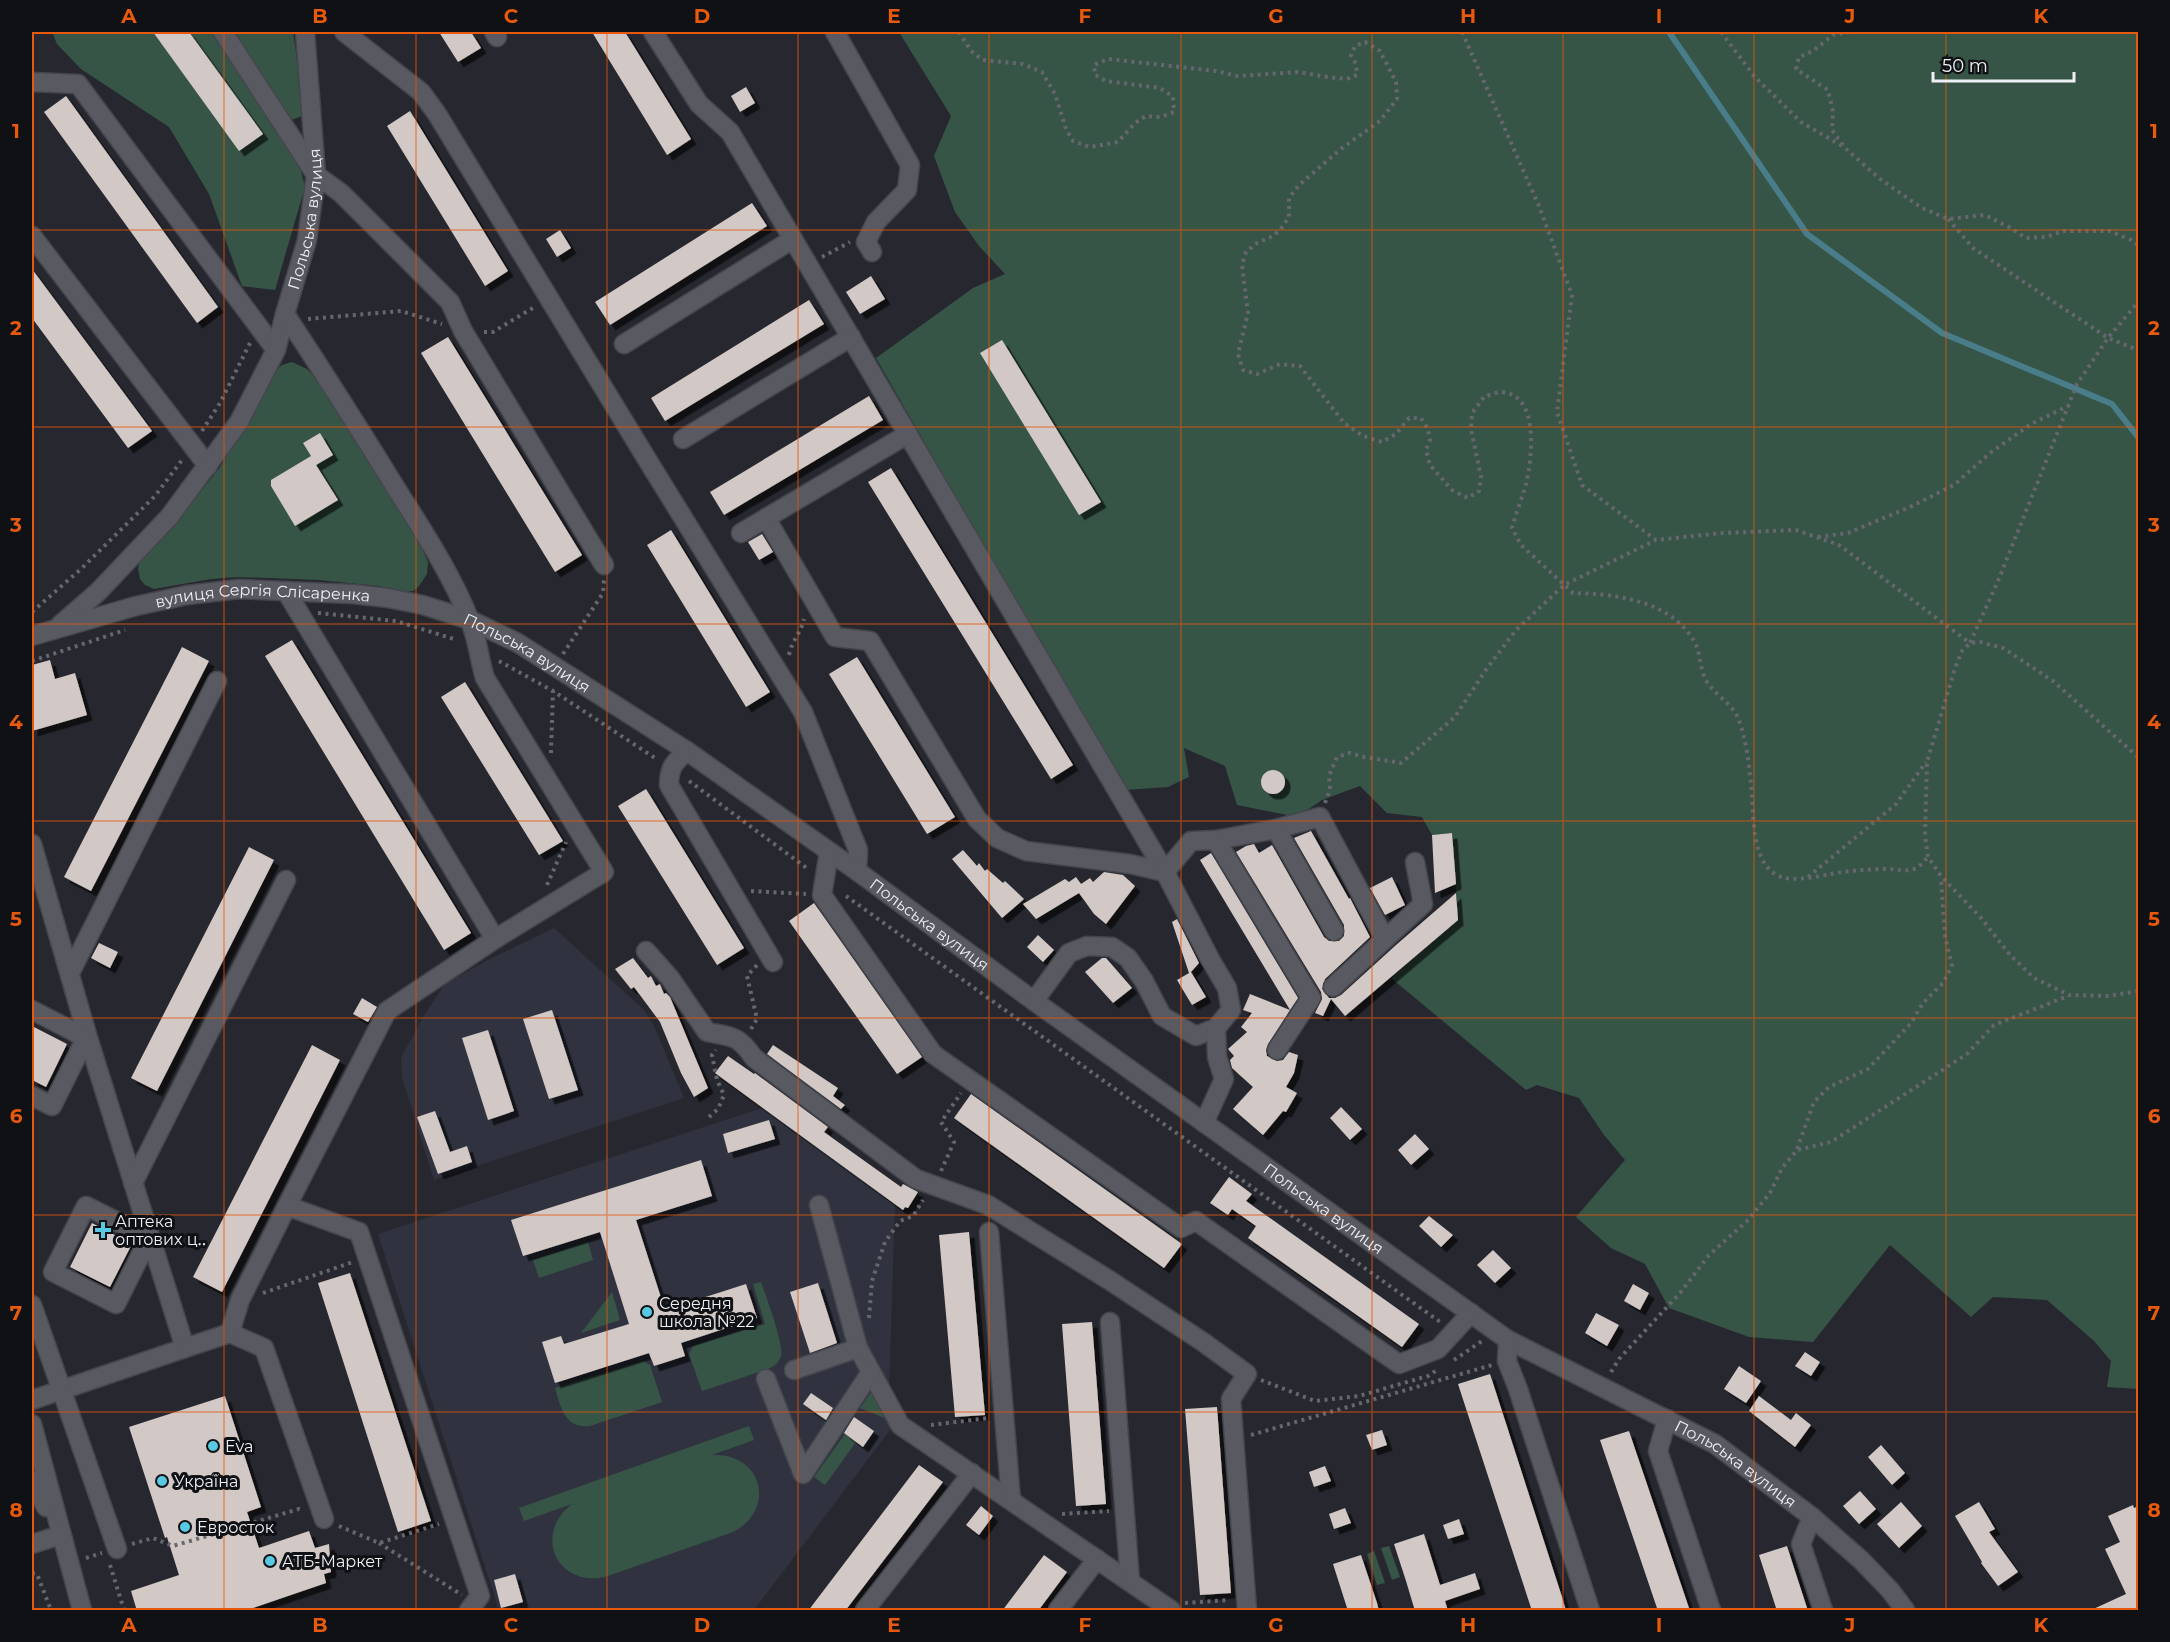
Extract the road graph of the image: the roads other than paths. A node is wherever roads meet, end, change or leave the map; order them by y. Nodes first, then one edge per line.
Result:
1 (223, 32) edge
2 (305, 32) edge
3 (344, 32) edge
4 (653, 32) edge
5 (835, 32) edge
6 (32, 82) edge
7 (316, 176) junction
8 (32, 236) edge
9 (794, 239) junction
10 (872, 252) dead end
11 (285, 314) junction
12 (851, 337) junction
13 (624, 344) dead end
14 (276, 351) junction
15 (908, 434) junction
16 (683, 439) dead end
17 (207, 466) junction
18 (766, 518) junction
19 (741, 533) dead end
20 (604, 565) dead end
21 (286, 591) junction
22 (470, 620) junction
23 (56, 629) junction
24 (32, 636) edge
25 (217, 681) dead end
26 (687, 751) junction
27 (1276, 829) junction
28 (1216, 840) junction
29 (32, 844) edge
30 (829, 852) junction
31 (1415, 861) dead end
32 (857, 871) junction
33 (1165, 872) junction
34 (286, 880) dead end
35 (1334, 932) dead end
36 (495, 939) junction
37 (1385, 939) junction
38 (646, 951) dead end
39 (773, 962) dead end
40 (70, 973) junction
41 (1333, 987) dead end
42 (1034, 1001) junction
43 (32, 1010) edge
44 (1216, 1028) junction
45 (87, 1038) junction
46 (1277, 1050) dead end
47 (32, 1096) edge
48 (1204, 1123) junction
49 (133, 1183) junction
50 (819, 1205) dead end
51 (287, 1206) junction
52 (989, 1232) dead end
53 (150, 1238) junction
54 (32, 1305) edge
55 (1471, 1313) junction
56 (1110, 1322) dead end
57 (230, 1333) junction
58 (1508, 1340) junction
59 (857, 1345) junction
60 (185, 1348) junction
61 (794, 1370) dead end
62 (871, 1372) junction
63 (766, 1379) dead end
64 (60, 1391) junction
65 (32, 1400) edge
66 (1667, 1419) junction
67 (32, 1424) edge
68 (972, 1473) junction
69 (32, 1480) edge
70 (1011, 1500) junction
71 (1812, 1517) junction
72 (324, 1519) road end
73 (61, 1535) junction
74 (32, 1544) edge
75 (111, 1550) road end
76 (1097, 1559) junction
77 (1130, 1581) junction
78 (1247, 1604) edge
79 (472, 1607) edge
80 (1167, 1608) edge
81 (82, 1611) edge
82 (865, 1611) edge
83 (1058, 1611) edge
84 (1590, 1611) edge
85 (1711, 1611) edge
86 (1823, 1611) edge
87 (1905, 1611) edge

1 - 7 street
2 - 7 street, Польська вулиця
3 - 32 street
4 - 9 street
5 - 10 street
6 - 14 street
7 - 11 street, Польська вулиця
7 - 20 street
8 - 17 street
9 - 12 street
9 - 13 street
11 - 14 street, вулиця Сергія Слісаренка
11 - 22 street, Польська вулиця
12 - 15 street
12 - 16 street
14 - 17 street, вулиця Сергія Слісаренка
15 - 18 street
15 - 33 street
17 - 23 street, вулиця Сергія Слісаренка
18 - 19 street
18 - 33 street
21 - 22 street, вулиця Сергія Слісаренка
21 - 23 street, вулиця Сергія Слісаренка
21 - 36 street
22 - 26 street, Польська вулиця
22 - 36 street
23 - 24 street, вулиця Сергія Слісаренка
25 - 40 street
26 - 30 street, Польська вулиця
26 - 39 street
27 - 28 street
27 - 35 street
27 - 37 street
28 - 33 street
28 - 46 street
29 - 40 street
30 - 32 street, Польська вулиця
30 - 55 street
31 - 37 street
32 - 42 street, Польська вулиця
33 - 44 street
34 - 49 street
36 - 51 street
37 - 41 street
38 - 78 street
40 - 45 street
42 - 44 street
42 - 48 street, Польська вулиця
43 - 45 street
44 - 48 street
45 - 47 street
45 - 49 street
48 - 55 street, Польська вулиця
49 - 53 street
50 - 59 street
51 - 57 street
51 - 79 street
52 - 70 street
53 - 53 street
53 - 60 street
54 - 64 street
55 - 58 street, Польська вулиця
56 - 77 street
57 - 60 street
57 - 72 street
58 - 66 street, Польська вулиця
58 - 84 street
59 - 61 street
59 - 62 street
60 - 64 street
62 - 63 street
62 - 68 street
64 - 65 street
64 - 75 street
66 - 71 street, Польська вулиця
66 - 85 street
67 - 73 street
68 - 70 street
68 - 82 street
69 - 73 street
70 - 76 street
71 - 86 street
71 - 87 street, Польська вулиця
73 - 74 street
73 - 81 street
76 - 77 street
76 - 83 street
77 - 80 street

